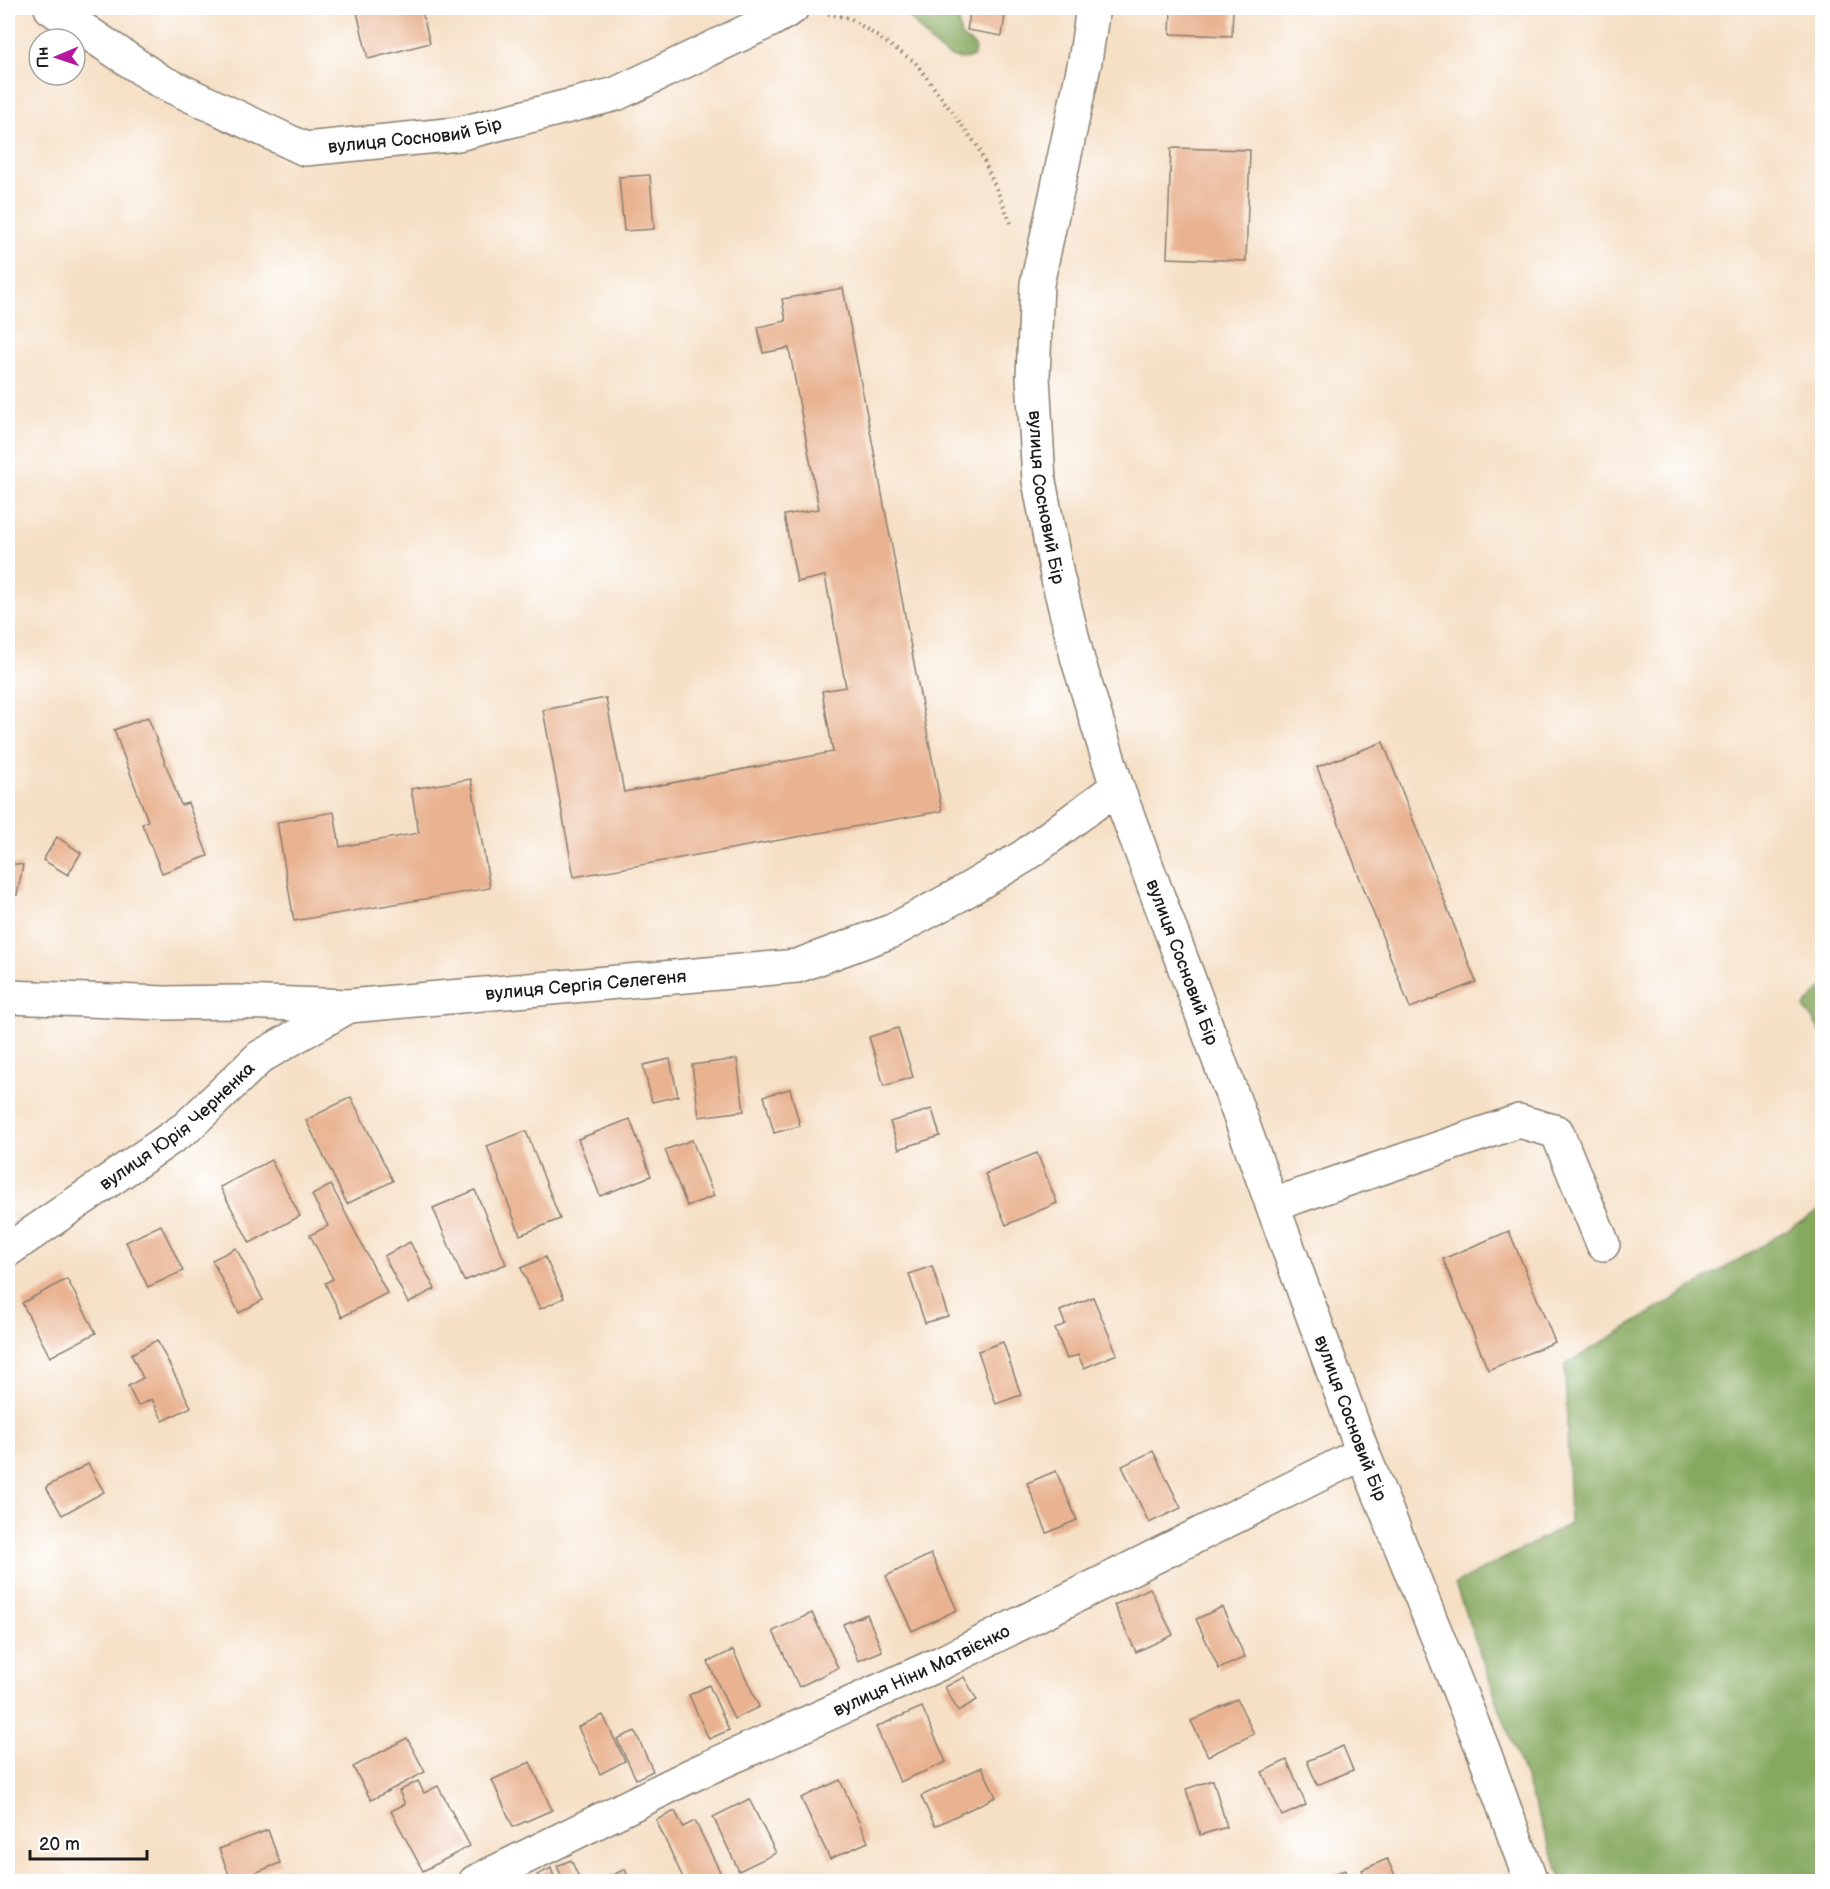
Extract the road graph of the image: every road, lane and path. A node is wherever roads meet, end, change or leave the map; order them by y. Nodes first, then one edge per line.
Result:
1 (51, 8) edge
2 (792, 8) edge
3 (1093, 8) edge
4 (828, 14) dead end
5 (1015, 232) dead end
6 (1117, 787) junction
7 (8, 997) edge
8 (349, 1006) junction
9 (1272, 1205) junction
10 (1604, 1245) dead end
11 (8, 1250) edge
12 (1363, 1453) junction
13 (475, 1881) edge
14 (1531, 1881) edge

1 - 2 street, вулиця Сосновий Бір
3 - 6 street, вулиця Сосновий Бір
4 - 5 path
6 - 8 street, вулиця Сергія Селегеня
6 - 9 street, вулиця Сосновий Бір
7 - 8 street, вулиця Сергія Селегеня
8 - 11 street, вулиця Юрія Черненка
9 - 10 street
9 - 12 street, вулиця Сосновий Бір
12 - 13 street, вулиця Ніни Матвієнко
12 - 14 street, вулиця Сосновий Бір

